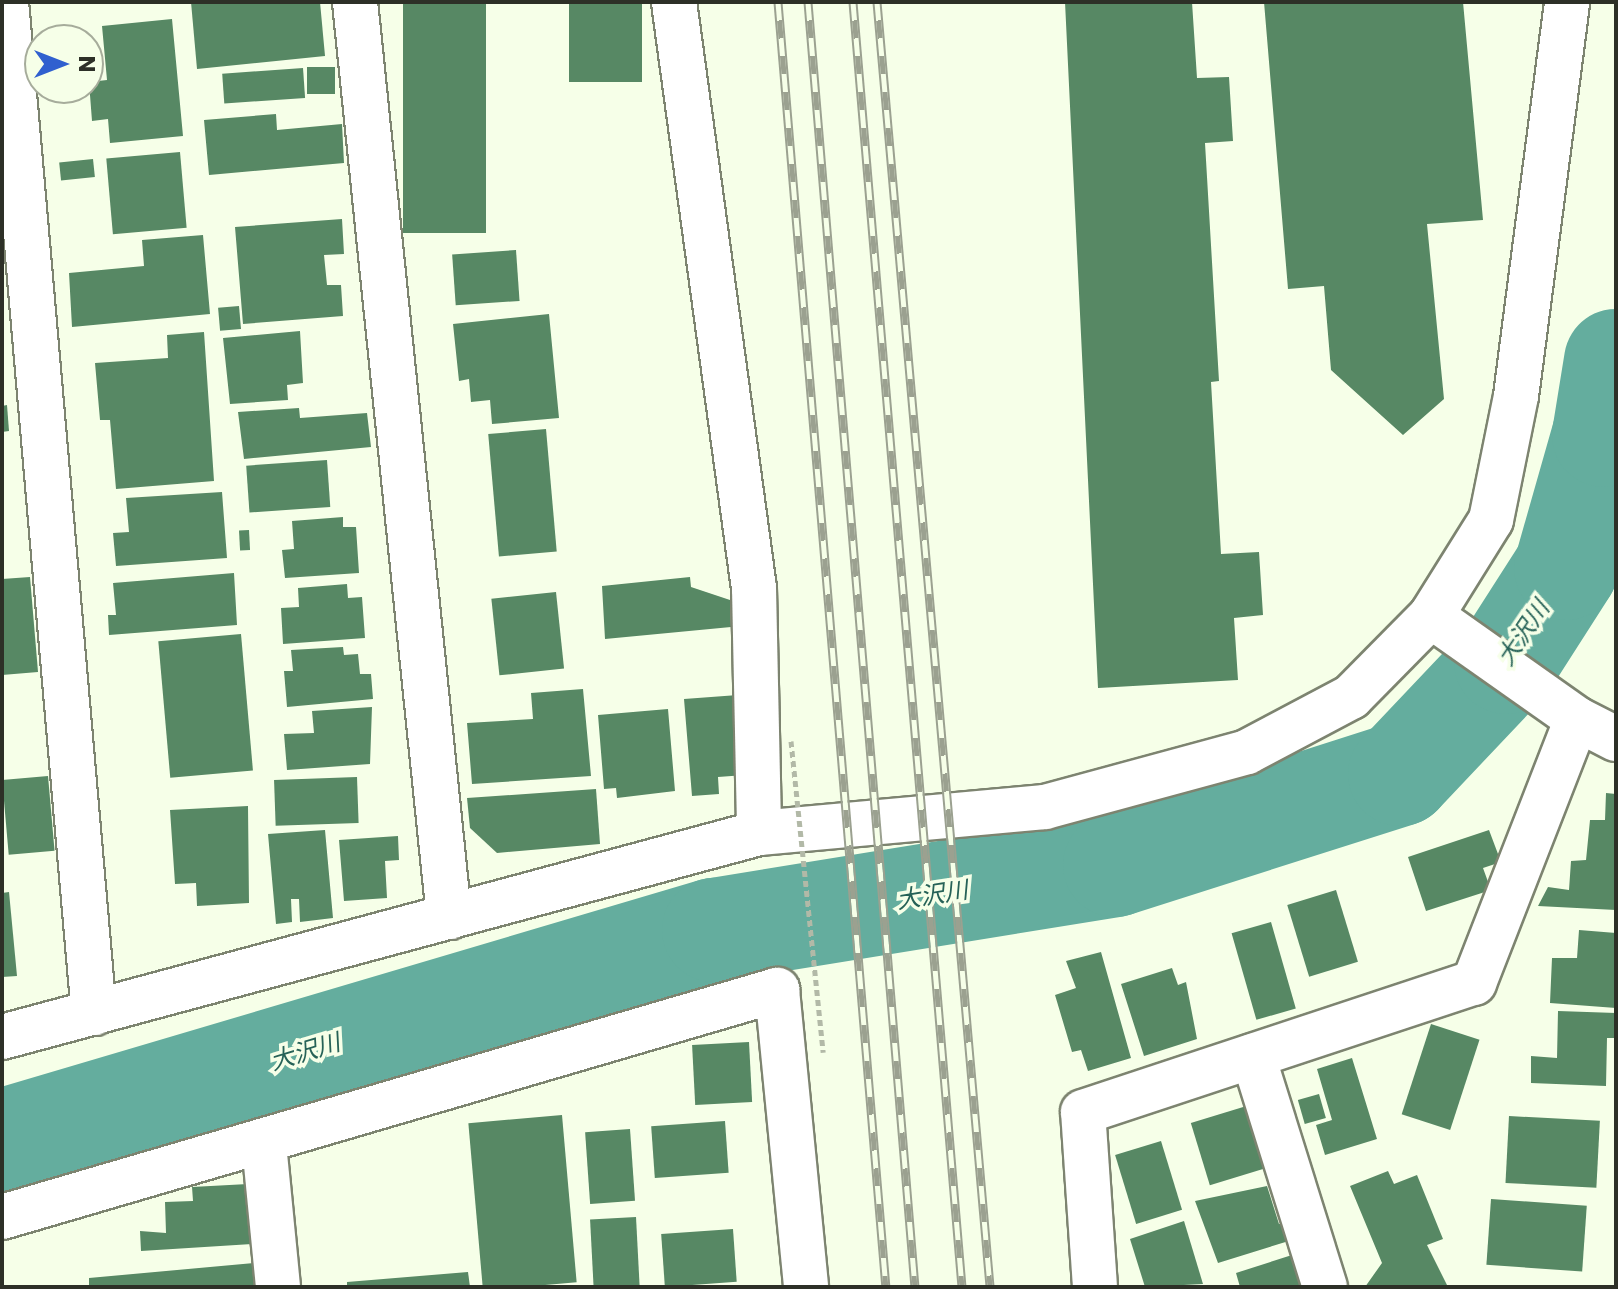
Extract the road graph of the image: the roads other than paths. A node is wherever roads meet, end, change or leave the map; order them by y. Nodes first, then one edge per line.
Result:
1 (6, 2) edge
2 (355, 2) edge
3 (674, 2) edge
4 (1567, 2) edge
5 (1431, 616) junction
6 (1577, 719) junction
7 (1616, 739) edge
8 (759, 833) junction
9 (449, 917) junction
10 (94, 1013) junction
11 (2, 1037) edge
12 (1253, 1056) junction
13 (264, 1144) junction
14 (2, 1217) edge
15 (278, 1287) edge
16 (806, 1287) edge
17 (1095, 1287) edge
18 (1325, 1287) edge

1 - 10 street
2 - 9 street
3 - 8 street
4 - 5 street
5 - 6 street
5 - 8 street
6 - 7 street
6 - 12 street
8 - 9 street
9 - 10 street
10 - 11 street
12 - 17 street
12 - 18 street
13 - 14 street
13 - 15 street
13 - 16 street

